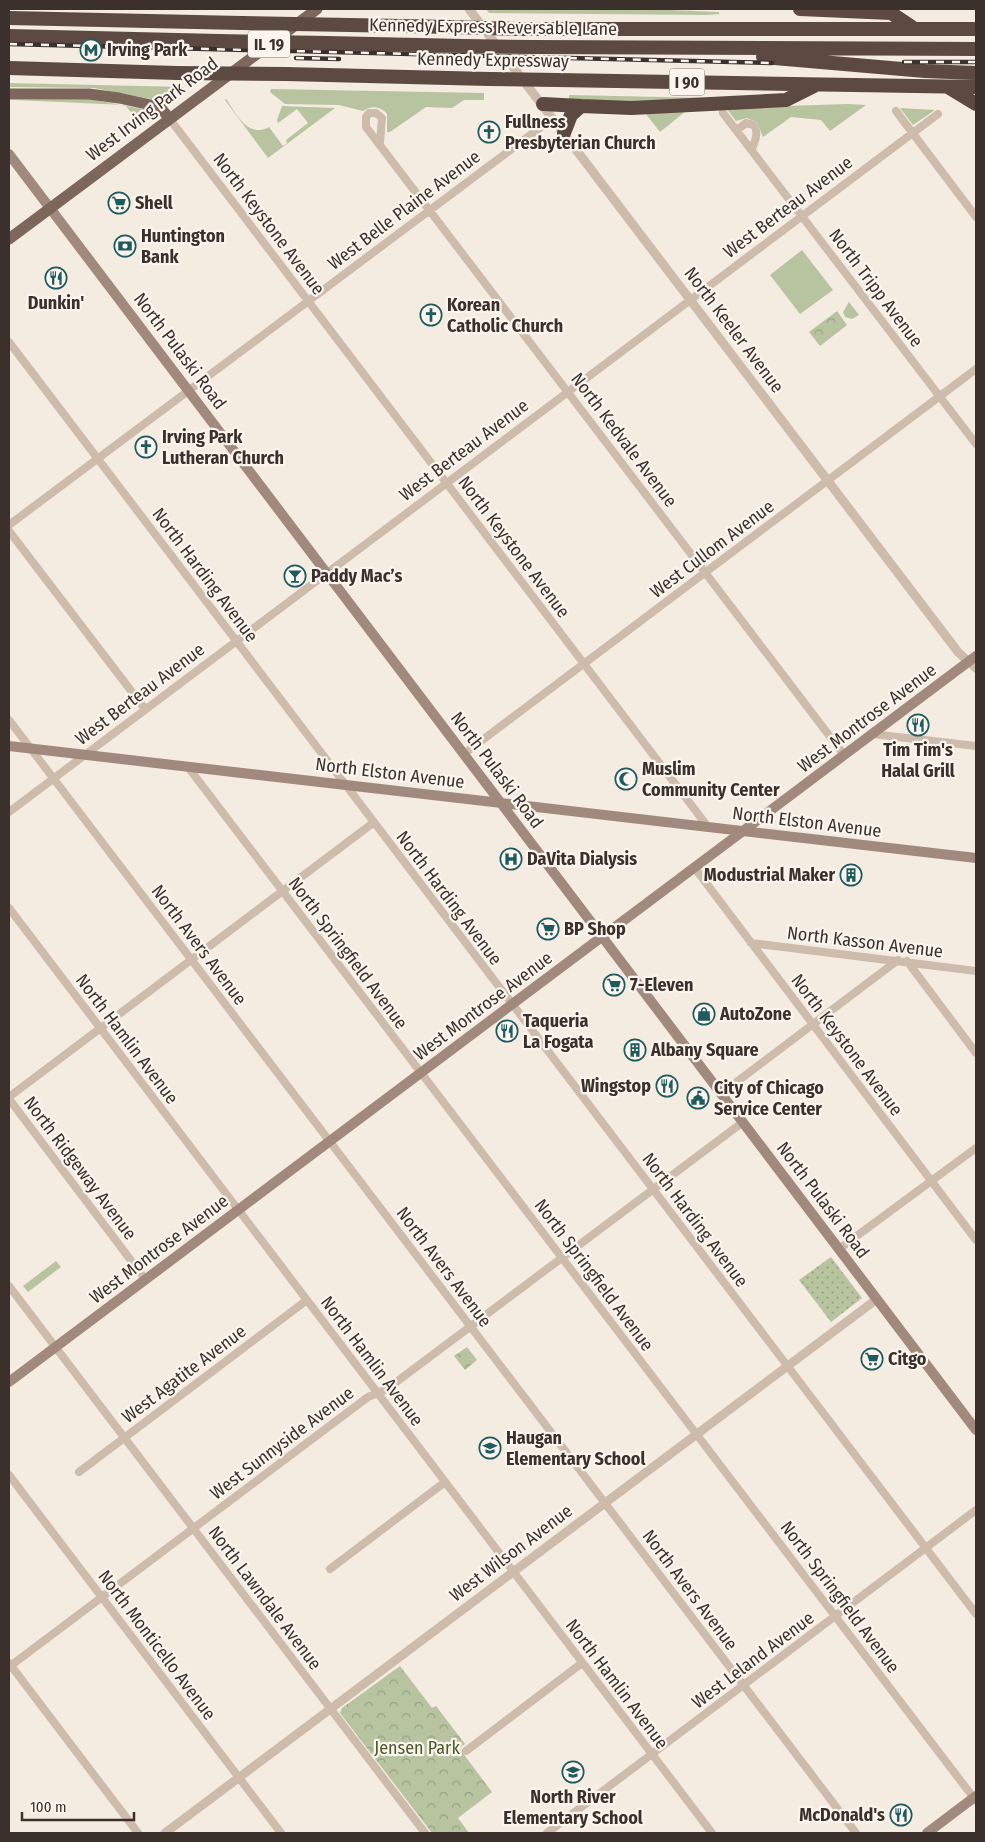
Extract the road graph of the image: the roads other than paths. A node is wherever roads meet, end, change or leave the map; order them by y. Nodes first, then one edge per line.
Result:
1 (317, 9) edge
2 (469, 9) edge
3 (800, 9) edge
4 (9, 18) edge
5 (913, 28) junction
6 (976, 29) edge
7 (9, 36) edge
8 (976, 49) edge
9 (728, 50) junction
10 (9, 68) edge
11 (976, 72) edge
12 (816, 85) junction
13 (947, 86) junction
14 (976, 86) edge
15 (9, 94) edge
16 (543, 104) junction
17 (976, 104) edge
18 (582, 106) junction
19 (896, 111) dead end
20 (723, 113) dead end
21 (938, 114) dead end
22 (169, 118) junction
23 (553, 118) junction
24 (737, 130) junction
25 (564, 133) junction
26 (912, 133) junction
27 (380, 142) dead end
28 (752, 149) junction
29 (9, 154) edge
30 (50, 208) junction
31 (430, 209) junction
32 (802, 215) junction
33 (976, 217) edge
34 (9, 239) edge
35 (690, 299) junction
36 (308, 300) junction
37 (9, 342) edge
38 (976, 369) edge
39 (188, 389) junction
40 (568, 391) junction
41 (940, 396) junction
42 (976, 444) edge
43 (97, 458) junction
44 (828, 481) junction
45 (446, 482) junction
46 (9, 524) edge
47 (9, 531) edge
48 (327, 572) junction
49 (706, 572) junction
50 (236, 641) junction
51 (974, 662) edge
52 (584, 664) junction
53 (145, 709) junction
54 (9, 720) edge
55 (872, 734) junction
56 (9, 746) edge
57 (976, 746) edge
58 (30, 749) junction
59 (465, 753) junction
60 (85, 755) junction
61 (844, 755) junction
62 (188, 767) junction
63 (53, 778) junction
64 (344, 784) junction
65 (502, 803) junction
66 (9, 812) edge
67 (373, 822) junction
68 (708, 827) junction
69 (742, 831) junction
70 (976, 858) edge
71 (694, 867) junction
72 (282, 891) junction
73 (9, 908) edge
74 (602, 936) junction
75 (751, 944) junction
76 (191, 960) junction
77 (903, 961) junction
78 (976, 971) edge
79 (511, 1004) junction
80 (813, 1025) junction
81 (100, 1028) junction
82 (976, 1053) edge
83 (420, 1073) junction
84 (722, 1093) junction
85 (9, 1098) edge
86 (743, 1122) junction
87 (329, 1141) junction
88 (976, 1148) edge
89 (932, 1181) junction
90 (652, 1190) junction
91 (238, 1210) junction
92 (976, 1240) edge
93 (839, 1249) junction
94 (562, 1258) junction
95 (146, 1279) junction
96 (9, 1286) edge
97 (877, 1299) junction
98 (307, 1300) junction
99 (470, 1326) junction
100 (55, 1347) junction
101 (787, 1366) junction
102 (9, 1382) edge
103 (378, 1393) junction
104 (976, 1430) edge
105 (696, 1435) junction
106 (124, 1438) junction
107 (79, 1472) dead end
108 (9, 1475) edge
109 (445, 1482) junction
110 (605, 1503) junction
111 (976, 1510) edge
112 (193, 1528) junction
113 (926, 1548) junction
114 (330, 1569) dead end
115 (513, 1572) junction
116 (102, 1597) junction
117 (976, 1614) edge
118 (835, 1616) junction
119 (582, 1663) junction
120 (9, 1665) edge
121 (744, 1685) junction
122 (331, 1709) junction
123 (466, 1751) dead end
124 (652, 1754) junction
125 (239, 1778) junction
126 (975, 1798) edge
127 (138, 1833) edge
128 (165, 1833) edge
129 (281, 1833) edge
130 (425, 1833) edge
131 (547, 1833) edge
132 (712, 1833) edge
133 (856, 1833) edge
134 (927, 1833) edge

1 - 22 main road, West Irving Park Road / IL 19
2 - 16 street, North Keeler Avenue
3 - 5 highway
4 - 5 highway, Kennedy Expressway, bridge
5 - 6 highway, Kennedy Expressway
7 - 9 highway, Kennedy Express Reversable Lane / I 90, bridge
8 - 9 highway, Kennedy Express Reversable Lane / I 90
9 - 11 highway, I 90
10 - 12 highway, Kennedy Expressway / I 90, bridge
12 - 13 highway, Kennedy Expressway / I 90
12 - 18 highway
13 - 14 highway, Kennedy Expressway / I 90
13 - 17 highway
15 - 22 main road
16 - 18 highway
16 - 23 street, North Keeler Avenue
18 - 25 highway
19 - 26 street
20 - 24 street, North Tripp Avenue
21 - 26 street, West Berteau Avenue
22 - 30 main road, West Irving Park Road / IL 19
22 - 36 street, North Keystone Avenue
23 - 25 street, North Keeler Avenue
23 - 31 street, West Belle Plaine Avenue
24 - 28 street, North Tripp Avenue
24 - 28 street
25 - 35 street, North Keeler Avenue
26 - 32 street, West Berteau Avenue
26 - 33 street
27 - 31 street, North Kedvale Avenue
28 - 32 street, North Tripp Avenue
29 - 30 main road, North Pulaski Road
30 - 34 main road, West Irving Park Road / IL 19
30 - 39 main road, North Pulaski Road
31 - 36 street, West Belle Plaine Avenue
31 - 40 street, North Kedvale Avenue
32 - 35 street, West Berteau Avenue
32 - 41 street, North Tripp Avenue
35 - 40 street, West Berteau Avenue
35 - 44 street, North Keeler Avenue
36 - 39 street, West Belle Plaine Avenue
36 - 45 street, North Keystone Avenue
37 - 43 street, North Harding Avenue
38 - 41 street, West Cullom Avenue
39 - 43 street, West Belle Plaine Avenue
39 - 48 main road, North Pulaski Road
40 - 45 street, West Berteau Avenue
40 - 49 street, North Kedvale Avenue
41 - 42 street, North Tripp Avenue
41 - 44 street, West Cullom Avenue
43 - 46 street, West Belle Plaine Avenue
43 - 50 street, North Harding Avenue
44 - 49 street, West Cullom Avenue
44 - 51 street, North Keeler Avenue
45 - 48 street, West Berteau Avenue
45 - 52 street, North Keystone Avenue
47 - 53 street
48 - 50 street, West Berteau Avenue
48 - 59 main road, North Pulaski Road
49 - 52 street, West Cullom Avenue
49 - 61 street, North Kedvale Avenue
50 - 53 street, West Berteau Avenue
50 - 64 street, North Harding Avenue
51 - 55 main road, West Montrose Avenue
52 - 59 street, West Cullom Avenue
52 - 68 street, North Keystone Avenue
53 - 60 street, West Berteau Avenue
54 - 58 street, North Avers Avenue
55 - 57 street
55 - 61 main road, West Montrose Avenue
56 - 58 main road, North Elston Avenue
58 - 60 main road, North Elston Avenue
58 - 63 street, North Avers Avenue
59 - 65 main road, North Pulaski Road
60 - 62 main road, North Elston Avenue
60 - 63 street, West Berteau Avenue
61 - 69 main road, West Montrose Avenue
62 - 64 main road, North Elston Avenue
62 - 72 street, North Springfield Avenue
63 - 66 street, West Berteau Avenue
63 - 76 street, North Avers Avenue
64 - 65 main road, North Elston Avenue
64 - 67 street, North Harding Avenue
65 - 68 main road, North Elston Avenue
65 - 74 main road, North Pulaski Road
67 - 72 street
67 - 79 street, North Harding Avenue
68 - 69 main road, North Elston Avenue
69 - 70 main road, North Elston Avenue
69 - 71 main road, West Montrose Avenue
71 - 74 main road, West Montrose Avenue
71 - 75 street, North Keystone Avenue
72 - 76 street
72 - 83 street, North Springfield Avenue
73 - 81 street, North Hamlin Avenue
74 - 79 main road, West Montrose Avenue
74 - 84 main road, North Pulaski Road
75 - 77 street, North Kasson Avenue
75 - 80 street, North Keystone Avenue
76 - 81 street
76 - 87 street, North Avers Avenue
77 - 78 street, North Kasson Avenue
77 - 80 street
77 - 82 street
79 - 83 main road, West Montrose Avenue
79 - 90 street, North Harding Avenue
80 - 84 street
80 - 89 street, North Keystone Avenue
81 - 85 street
81 - 91 street, North Hamlin Avenue
83 - 87 main road, West Montrose Avenue
83 - 94 street, North Springfield Avenue
84 - 86 main road, North Pulaski Road
85 - 95 street, North Ridgeway Avenue
86 - 90 street, West Sunnyside Avenue
86 - 93 main road, North Pulaski Road
87 - 91 main road, West Montrose Avenue
87 - 99 street, North Avers Avenue
88 - 89 street
89 - 92 street, North Keystone Avenue
89 - 93 street
90 - 94 street, West Sunnyside Avenue
90 - 101 street, North Harding Avenue
91 - 95 main road, West Montrose Avenue
91 - 98 street, North Hamlin Avenue
93 - 97 main road, North Pulaski Road
94 - 99 street, West Sunnyside Avenue
94 - 105 street, North Springfield Avenue
95 - 100 main road, West Montrose Avenue
96 - 100 street, North Lawndale Avenue
97 - 101 street, West Wilson Avenue
97 - 104 main road, North Pulaski Road
98 - 103 street, North Hamlin Avenue
98 - 106 street, West Agatite Avenue
99 - 103 street, West Sunnyside Avenue
99 - 110 street, North Avers Avenue
100 - 102 main road, West Montrose Avenue
100 - 106 street, North Lawndale Avenue
101 - 105 street, West Wilson Avenue
101 - 113 street, North Harding Avenue
103 - 109 street, North Hamlin Avenue
103 - 112 street, West Sunnyside Avenue
105 - 110 street, West Wilson Avenue
105 - 118 street, North Springfield Avenue
106 - 107 street, West Agatite Avenue
106 - 112 street, North Lawndale Avenue
108 - 116 street, North Monticello Avenue
109 - 114 street
109 - 115 street, North Hamlin Avenue
110 - 115 street, West Wilson Avenue
110 - 121 street, North Avers Avenue
111 - 113 street, West Leland Avenue
112 - 116 street, West Sunnyside Avenue
112 - 122 street, North Lawndale Avenue
113 - 117 street, North Harding Avenue
113 - 118 street, West Leland Avenue
115 - 119 street, North Hamlin Avenue
115 - 122 street, West Wilson Avenue
116 - 120 street, West Sunnyside Avenue
116 - 125 street, North Monticello Avenue
118 - 121 street, West Leland Avenue
118 - 126 street, North Springfield Avenue
119 - 123 street
119 - 124 street, North Hamlin Avenue
120 - 127 street
121 - 124 street, West Leland Avenue
121 - 133 street, North Avers Avenue
122 - 125 street, West Wilson Avenue
122 - 130 street, North Lawndale Avenue
124 - 131 street, West Leland Avenue
124 - 132 street, North Hamlin Avenue
125 - 128 street, West Wilson Avenue
125 - 129 street, North Monticello Avenue
126 - 134 main road

